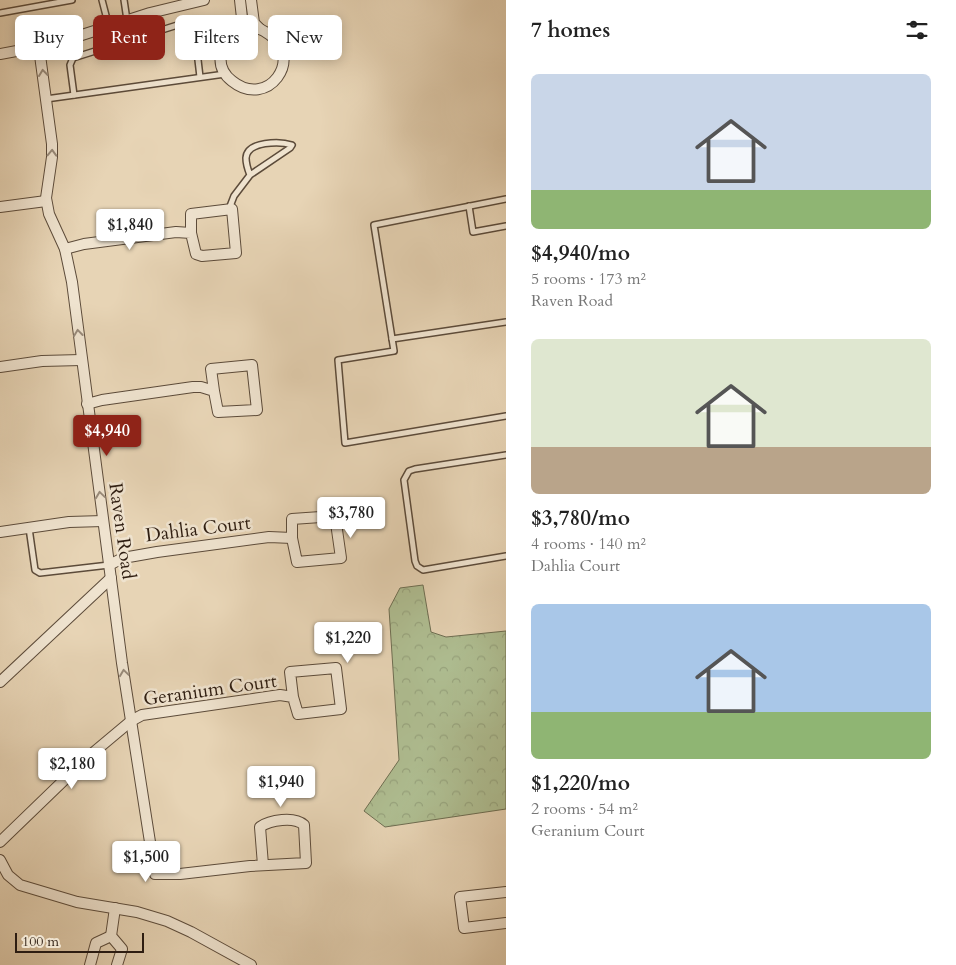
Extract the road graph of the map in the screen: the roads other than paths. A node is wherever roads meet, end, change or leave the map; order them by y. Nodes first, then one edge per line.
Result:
1 (72, 0) edge
2 (102, 0) edge
3 (124, 0) edge
4 (204, 0) edge
5 (240, 0) edge
6 (251, 0) edge
7 (186, 2) edge
8 (0, 13) edge
9 (106, 15) edge
10 (125, 15) edge
11 (145, 15) edge
12 (242, 15) edge
13 (165, 29) edge
14 (260, 29) joint
15 (15, 52) edge
16 (93, 52) edge
17 (0, 54) edge
18 (41, 60) edge
19 (220, 60) edge
20 (225, 74) junction
21 (200, 77) junction
22 (74, 95) junction
23 (46, 98) junction
24 (250, 175) junction
25 (506, 199) edge
26 (46, 201) junction
27 (469, 206) junction
28 (0, 207) edge
29 (229, 209) junction
30 (506, 226) edge
31 (191, 234) junction
32 (65, 250) junction
33 (506, 322) edge
34 (392, 339) junction
35 (81, 360) junction
36 (0, 367) edge
37 (214, 391) junction
38 (87, 404) junction
39 (506, 416) edge
40 (506, 455) edge
41 (103, 521) junction
42 (29, 528) junction
43 (0, 532) edge
44 (292, 538) junction
45 (506, 556) edge
46 (109, 565) junction
47 (111, 578) junction
48 (0, 682) edge
49 (294, 697) junction
50 (132, 721) junction
51 (0, 842) edge
52 (0, 860) edge
53 (262, 865) junction
54 (11, 878) junction
55 (0, 881) edge
56 (506, 892) edge
57 (115, 908) junction
58 (506, 924) edge
59 (110, 936) junction
60 (90, 965) edge
61 (117, 965) edge
62 (251, 965) edge

1 - 8 lane
2 - 9 lane
3 - 10 lane
4 - 7 street
5 - 12 street
6 - 14 street
7 - 11 street
13 - 21 lane
14 - 20 street
15 - 17 street
16 - 22 lane
23 -> 18 street
19 - 20 street
20 - 21 lane
21 - 22 lane
22 - 23 lane
26 -> 23 street
24 - 24 lane
24 - 29 lane
25 - 27 lane
26 - 28 street
26 - 32 street, Raven Road
27 - 30 lane
27 - 34 lane
29 - 31 street
29 - 31 street
31 - 32 street
35 -> 32 street, Raven Road
33 - 34 lane
34 - 39 lane
35 - 36 street
35 - 38 street, Raven Road
37 - 37 street
37 - 38 street
41 -> 38 street, Raven Road
40 - 45 lane
41 - 42 street
41 - 46 street, Raven Road
42 - 43 street
42 - 46 lane
44 - 44 street
44 - 46 street, Dahlia Court
46 - 47 street, Raven Road
47 - 48 street
50 -> 47 street, Raven Road
49 - 49 street, Geranium Court
49 - 50 street, Geranium Court
50 - 51 street
50 - 53 street, Raven Road
52 - 54 street
53 - 53 street
54 - 55 street
54 - 57 street
56 - 58 street
57 - 59 street
57 - 62 street
59 - 60 street
59 - 61 street

